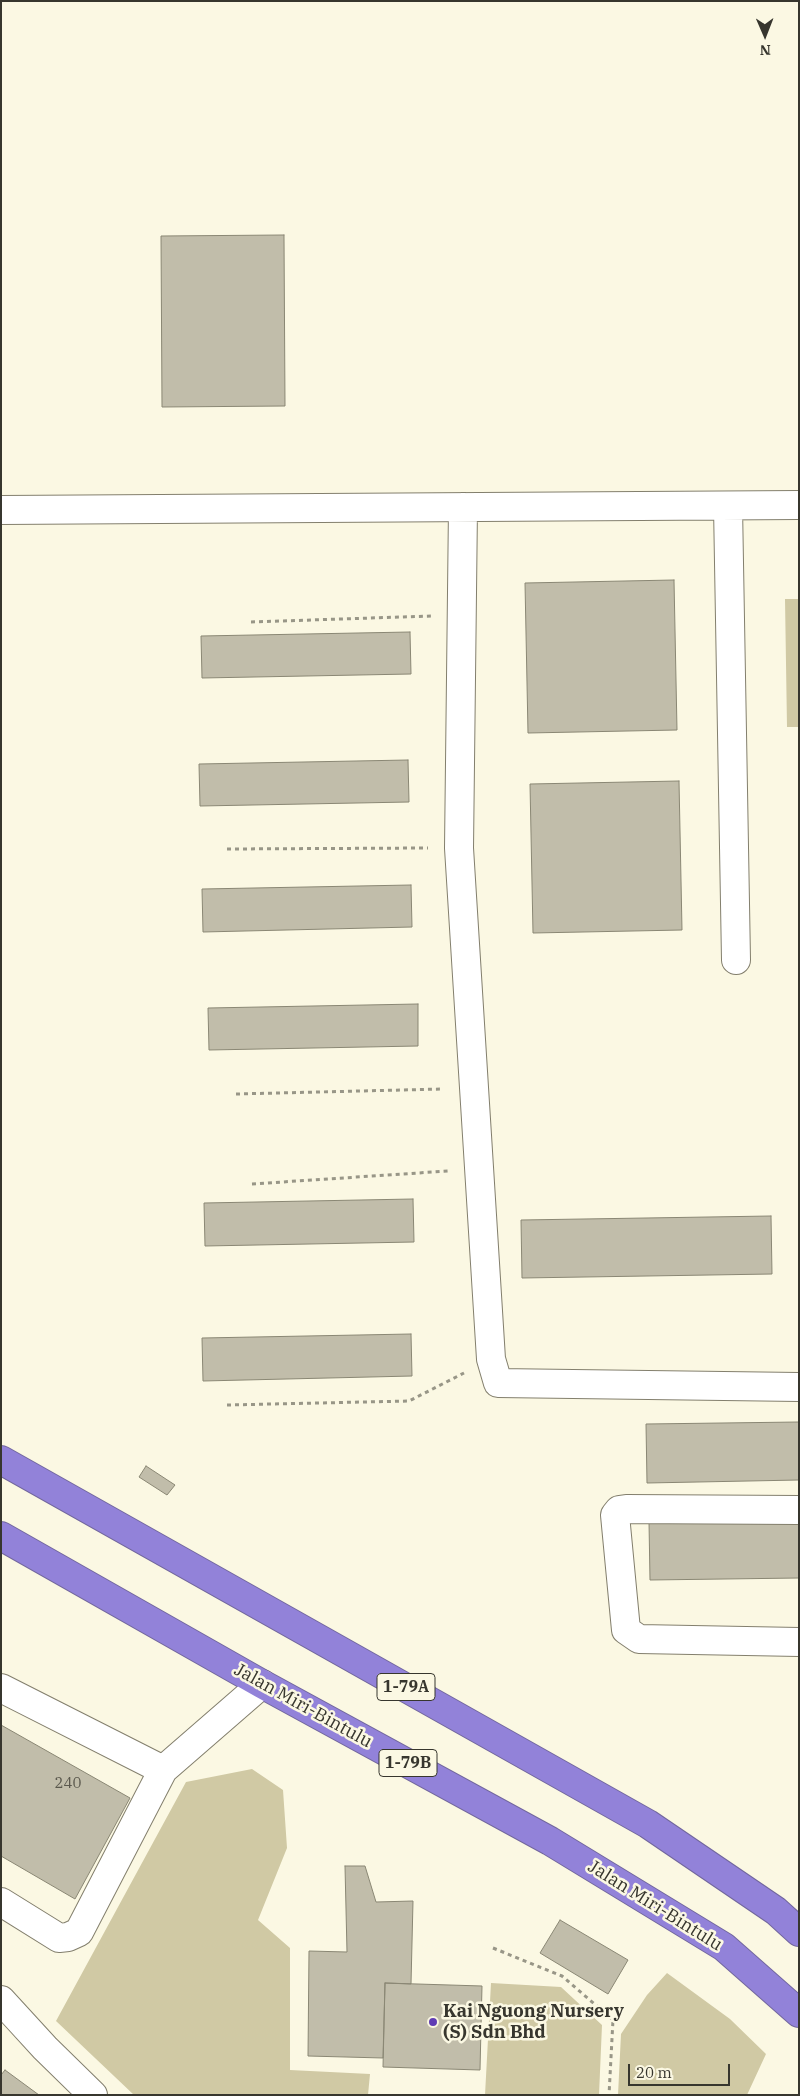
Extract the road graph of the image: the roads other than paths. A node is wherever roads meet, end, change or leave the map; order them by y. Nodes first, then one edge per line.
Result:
1 (799, 505) edge
2 (728, 506) junction
3 (463, 507) junction
4 (1, 510) edge
5 (736, 960) dead end
6 (799, 1387) edge
7 (1, 1460) edge
8 (799, 1510) edge
9 (1, 1536) edge
10 (799, 1642) edge
11 (262, 1684) junction
12 (1, 1688) edge
13 (163, 1770) junction
14 (1, 1902) edge
15 (799, 1932) edge
16 (1, 2000) edge
17 (799, 2014) edge
18 (93, 2095) edge

1 - 2 street
2 - 3 street
2 - 5 street
3 - 4 street
3 - 6 street
7 - 15 highway, 1-79A
8 - 10 street
9 - 11 highway, Jalan Miri-Bintulu / 1-79B
11 - 13 street
11 - 17 highway, Jalan Miri-Bintulu / 1-79B
12 - 13 street
13 - 14 street
16 - 18 street

